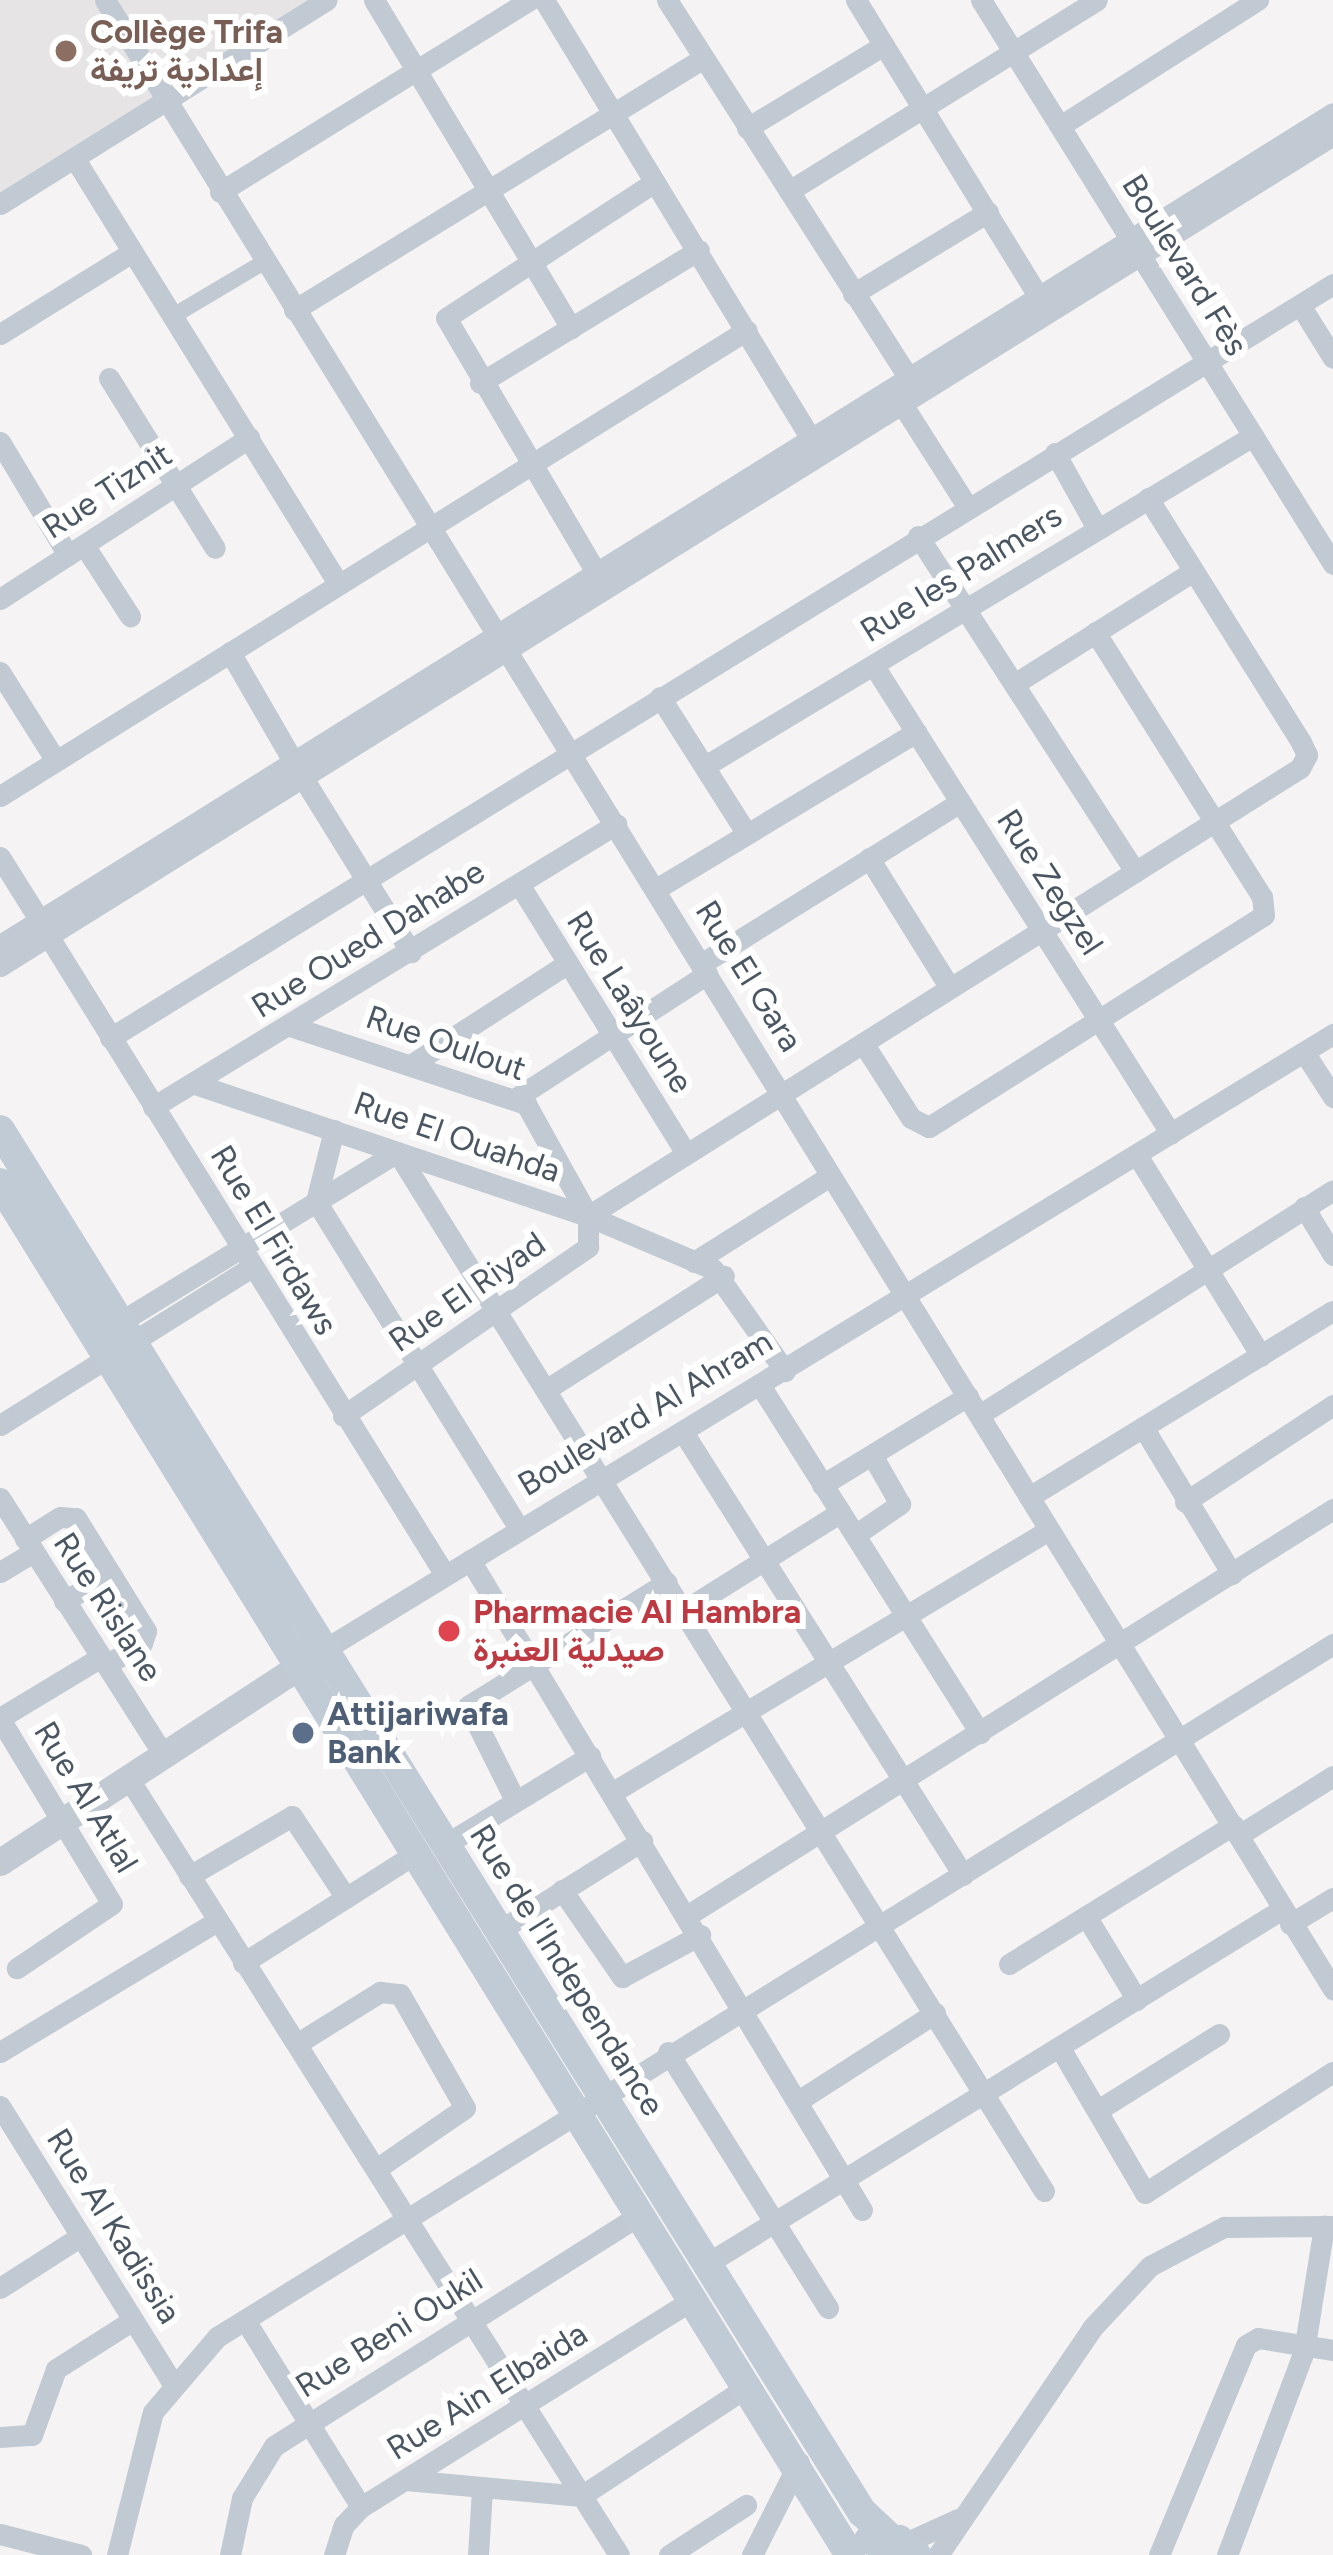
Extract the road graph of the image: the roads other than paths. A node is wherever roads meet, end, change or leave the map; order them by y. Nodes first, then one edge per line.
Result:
1 (105, 0) edge
2 (327, 0) edge
3 (374, 0) edge
4 (530, 0) edge
5 (544, 0) edge
6 (668, 0) edge
7 (856, 0) edge
8 (981, 0) edge
9 (1097, 0) edge
10 (1258, 0) edge
11 (884, 46) junction
12 (1014, 52) junction
13 (703, 58) junction
14 (416, 70) junction
15 (166, 99) junction
16 (923, 108) junction
17 (1333, 113) edge
18 (610, 114) junction
19 (1060, 126) junction
20 (747, 128) junction
21 (1333, 135) edge
22 (75, 159) junction
23 (655, 182) junction
24 (487, 188) junction
25 (789, 191) junction
26 (220, 192) junction
27 (0, 204) edge
28 (988, 212) junction
29 (1135, 247) junction
30 (699, 250) junction
31 (132, 252) junction
32 (531, 260) junction
33 (264, 262) junction
34 (1333, 284) edge
35 (853, 294) junction
36 (1039, 297) junction
37 (1300, 305) junction
38 (294, 310) junction
39 (173, 316) junction
40 (572, 328) junction
41 (747, 330) junction
42 (0, 334) edge
43 (1333, 358) edge
44 (1206, 361) junction
45 (109, 378) dead end
46 (909, 379) junction
47 (480, 383) junction
48 (902, 404) junction
49 (1253, 436) junction
50 (249, 438) junction
51 (812, 439) junction
52 (0, 442) edge
53 (1055, 453) junction
54 (531, 464) junction
55 (176, 485) junction
56 (1148, 498) junction
57 (968, 506) junction
58 (429, 526) junction
59 (1097, 528) junction
60 (1323, 532) edge
61 (918, 536) junction
62 (215, 548) dead end
63 (76, 550) junction
64 (1333, 564) edge
65 (1192, 572) junction
66 (596, 574) junction
67 (338, 583) junction
68 (0, 599) edge
69 (964, 609) junction
70 (130, 616) dead end
71 (1095, 632) junction
72 (501, 644) junction
73 (230, 652) junction
74 (874, 666) junction
75 (0, 672) edge
76 (1014, 684) junction
77 (660, 697) junction
78 (916, 732) junction
79 (571, 753) junction
80 (56, 761) junction
81 (705, 766) junction
82 (299, 770) junction
83 (0, 796) edge
84 (959, 803) junction
85 (1213, 822) junction
86 (616, 824) junction
87 (748, 835) junction
88 (0, 857) edge
89 (869, 858) junction
90 (1135, 872) junction
91 (367, 879) junction
92 (519, 884) junction
93 (656, 889) junction
94 (44, 929) junction
95 (1041, 930) junction
96 (0, 945) edge
97 (411, 952) junction
98 (566, 965) junction
99 (0, 966) edge
100 (704, 969) junction
101 (950, 988) junction
102 (1099, 1020) junction
103 (290, 1026) junction
104 (1333, 1034) edge
105 (612, 1036) junction
106 (110, 1038) junction
107 (862, 1043) junction
108 (1304, 1052) junction
109 (412, 1064) junction
110 (195, 1084) junction
111 (784, 1093) junction
112 (1333, 1097) edge
113 (516, 1098) junction
114 (153, 1107) junction
115 (0, 1130) edge
116 (334, 1130) junction
117 (1171, 1134) junction
118 (397, 1152) junction
119 (686, 1154) junction
120 (1137, 1155) junction
121 (830, 1176) junction
122 (0, 1184) edge
123 (1333, 1190) edge
124 (316, 1201) junction
125 (1304, 1207) junction
126 (588, 1216) junction
127 (1333, 1255) edge
128 (246, 1258) junction
129 (694, 1262) junction
130 (1208, 1268) junction
131 (724, 1276) junction
132 (907, 1298) junction
133 (1333, 1311) edge
134 (499, 1312) junction
135 (120, 1340) junction
136 (1262, 1356) junction
137 (418, 1368) junction
138 (784, 1371) junction
139 (760, 1385) junction
140 (548, 1389) junction
141 (974, 1406) junction
142 (1333, 1406) edge
143 (343, 1416) junction
144 (0, 1425) edge
145 (1143, 1427) junction
146 (682, 1432) junction
147 (872, 1455) junction
148 (605, 1478) junction
149 (822, 1484) junction
150 (1028, 1497) junction
151 (0, 1498) edge
152 (1185, 1502) junction
153 (1333, 1509) edge
154 (841, 1513) junction
155 (520, 1530) junction
156 (1047, 1531) junction
157 (856, 1535) junction
158 (29, 1546) junction
159 (470, 1560) junction
160 (767, 1560) junction
161 (0, 1572) edge
162 (111, 1574) junction
163 (1232, 1574) junction
164 (445, 1575) junction
165 (667, 1582) junction
166 (64, 1601) junction
167 (683, 1611) junction
168 (905, 1615) junction
169 (1333, 1643) edge
170 (1121, 1647) junction
171 (312, 1657) junction
172 (103, 1661) junction
173 (827, 1661) junction
174 (535, 1666) junction
175 (745, 1713) junction
176 (0, 1718) edge
177 (980, 1733) junction
178 (1178, 1739) junction
179 (161, 1751) junction
180 (590, 1756) junction
181 (127, 1776) junction
182 (1333, 1776) edge
183 (906, 1782) junction
184 (614, 1792) junction
185 (514, 1800) junction
186 (63, 1821) junction
187 (1236, 1830) junction
188 (821, 1835) junction
189 (642, 1840) junction
190 (431, 1848) junction
191 (0, 1862) edge
192 (963, 1875) junction
193 (189, 1876) junction
194 (562, 1890) junction
195 (346, 1898) junction
196 (1333, 1898) edge
197 (688, 1915) junction
198 (1086, 1916) junction
199 (1286, 1917) junction
200 (217, 1921) junction
201 (882, 1926) junction
202 (500, 1930) junction
203 (700, 1935) junction
204 (244, 1963) junction
205 (1010, 1964) dead end
206 (17, 1968) dead end
207 (1333, 1989) edge
208 (1137, 2000) junction
209 (741, 2007) junction
210 (935, 2013) junction
211 (1219, 2034) dead end
212 (298, 2042) junction
213 (1060, 2048) junction
214 (0, 2052) edge
215 (668, 2052) junction
216 (1333, 2072) edge
217 (986, 2094) junction
218 (589, 2101) junction
219 (798, 2101) junction
220 (0, 2106) edge
221 (1098, 2110) junction
222 (20, 2138) junction
223 (0, 2151) edge
224 (379, 2167) junction
225 (845, 2180) junction
226 (1044, 2191) dead end
227 (862, 2210) dead end
228 (641, 2214) junction
229 (409, 2215) junction
230 (774, 2224) junction
231 (1329, 2226) edge
232 (81, 2236) junction
233 (708, 2264) junction
234 (0, 2288) edge
235 (695, 2298) junction
236 (828, 2308) dead end
237 (475, 2319) junction
238 (134, 2320) junction
239 (244, 2320) junction
240 (1333, 2350) edge
241 (1304, 2351) junction
242 (172, 2382) junction
243 (750, 2385) junction
244 (528, 2407) junction
245 (308, 2420) junction
246 (0, 2437) edge
247 (799, 2462) junction
248 (406, 2480) junction
249 (482, 2490) junction
250 (581, 2496) junction
251 (746, 2505) dead end
252 (361, 2507) junction
253 (959, 2518) junction
254 (0, 2534) edge
255 (904, 2545) edge
256 (81, 2555) edge
257 (117, 2555) edge
258 (230, 2555) edge
259 (334, 2555) edge
260 (478, 2555) edge
261 (619, 2555) edge
262 (669, 2555) edge
263 (752, 2555) edge
264 (850, 2555) edge
265 (938, 2555) edge
266 (1159, 2555) edge
267 (1227, 2555) edge

1 - 15 street, Rue El Gara
2 - 15 street
3 - 14 street
4 - 14 street
5 - 18 street
6 - 13 street
7 - 11 street
8 - 12 street, Boulevard Fès
9 - 12 street
10 - 19 street
11 - 16 street
11 - 20 street
12 - 16 street
12 - 19 street, Boulevard Fès
13 - 18 street
13 - 20 street
14 - 24 street
14 - 26 street
15 - 22 street
15 - 26 street, Rue El Gara
16 - 25 street
16 - 28 street
17 - 29 street
18 - 23 street
18 - 24 street
19 - 29 street, Boulevard Fès
20 - 25 street
21 - 29 street
22 - 27 street
22 - 31 street
23 - 30 street
23 - 32 street
24 - 32 street
24 - 38 street
25 - 35 street
26 - 33 street, Rue El Gara
28 - 35 street
28 - 36 street
29 - 36 street
29 - 44 street, Boulevard Fès
29 - 48 street
30 - 40 street
30 - 41 street
31 - 39 street
31 - 42 street
32 - 40 street
32 - 47 street
33 - 38 street, Rue El Gara
33 - 39 street
34 - 37 street
35 - 46 street
36 - 46 street
37 - 43 street
37 - 44 street
38 - 58 street, Rue El Gara
39 - 50 street
40 - 47 street
41 - 51 street
41 - 54 street
44 - 49 street, Boulevard Fès
44 - 53 street
45 - 55 street
46 - 51 street
47 - 54 street
48 - 57 street
48 - 72 street
49 - 56 street, Rue les Palmers
49 - 60 street, Boulevard Fès
50 - 55 street, Rue Tiznit
50 - 67 street
51 - 66 street
52 - 63 street
53 - 57 street
53 - 59 street
54 - 58 street
54 - 66 street
55 - 62 street
55 - 63 street, Rue Tiznit
56 - 59 street, Rue les Palmers
56 - 65 street
57 - 61 street
58 - 67 street
58 - 72 street, Rue El Gara
59 - 69 street, Rue les Palmers
60 - 64 street, Boulevard Fès
61 - 69 street
61 - 77 street
63 - 68 street, Rue Tiznit
63 - 70 street
65 - 71 street
65 - 85 street
66 - 72 street
67 - 73 street
69 - 74 street, Rue les Palmers
69 - 76 street
71 - 76 street
71 - 85 street
72 - 79 street, Rue El Gara
72 - 82 street
73 - 80 street
73 - 82 street
74 - 78 street, Rue Zegzel
74 - 81 street, Rue les Palmers
75 - 80 street
76 - 90 street
77 - 79 street
77 - 81 street
78 - 84 street, Rue Zegzel
78 - 87 street
79 - 86 street, Rue El Gara
79 - 91 street
80 - 83 street
81 - 87 street
82 - 91 street
82 - 94 street
84 - 89 street
84 - 95 street, Rue Zegzel
85 - 90 street
85 - 102 street
86 - 92 street, Rue Oued Dahabe
86 - 93 street, Rue El Gara
87 - 93 street
88 - 94 street, Rue El Firdaws
89 - 100 street
89 - 101 street
90 - 95 street
91 - 97 street
91 - 106 street
92 - 97 street, Rue Oued Dahabe
92 - 98 street, Rue Laâyoune
93 - 100 street, Rue El Gara
94 - 96 street
94 - 99 street
94 - 106 street, Rue El Firdaws
95 - 101 street
95 - 102 street, Rue Zegzel
97 - 103 street, Rue Oued Dahabe
98 - 105 street, Rue Laâyoune
98 - 109 street
100 - 105 street
100 - 111 street, Rue El Gara
101 - 107 street
102 - 107 street
102 - 117 street, Rue Zegzel
103 - 109 street, Rue Oulout
103 - 110 street, Rue Oued Dahabe
104 - 108 street, Boulevard Al Ahram
105 - 113 street
105 - 119 street, Rue Laâyoune
106 - 114 street, Rue El Firdaws
107 - 111 street
108 - 112 street
108 - 117 street, Boulevard Al Ahram
109 - 113 street, Rue Oulout
110 - 114 street, Rue Oued Dahabe
110 - 116 street, Rue El Ouahda
111 - 119 street
111 - 121 street, Rue El Gara
113 - 126 street, Rue Oulout
114 - 128 street, Rue El Firdaws
115 - 135 main road, Rue de l'Independance
116 - 118 street, Rue El Ouahda
116 - 124 street
117 - 120 street, Boulevard Al Ahram
118 - 124 street
118 - 126 street, Rue El Ouahda
118 - 134 street
119 - 126 street
120 - 130 street
120 - 132 street, Boulevard Al Ahram
121 - 129 street
121 - 132 street, Rue El Gara
122 - 135 main road, Rue de l'Independance
123 - 125 street
124 - 128 street
124 - 137 street
125 - 127 street
125 - 130 street
126 - 129 street, Rue El Ouahda
126 - 134 street, Rue El Riyad
128 - 135 street
128 - 143 street, Rue El Firdaws
129 - 131 street, Rue El Ouahda
130 - 136 street
130 - 141 street
131 - 138 street
131 - 140 street
132 - 138 street, Boulevard Al Ahram
132 - 141 street, Rue El Gara
133 - 136 street
134 - 137 street, Rue El Riyad
134 - 140 street
135 - 144 street
135 - 171 main road, Rue de l'Independance
136 - 145 street
137 - 143 street, Rue El Riyad
137 - 155 street
138 - 139 street, Boulevard Al Ahram
139 - 146 street, Boulevard Al Ahram
139 - 149 street
140 - 148 street
141 - 147 street
141 - 150 street, Rue El Gara
142 - 152 street
143 - 164 street, Rue El Firdaws
145 - 150 street
145 - 152 street
146 - 148 street, Boulevard Al Ahram
146 - 160 street
147 - 149 street
147 - 157 street
148 - 155 street, Boulevard Al Ahram
148 - 165 street
149 - 154 street
150 - 156 street, Rue El Gara
151 - 158 street, Rue Rislane
152 - 163 street
153 - 163 street
154 - 157 street
154 - 160 street
155 - 159 street, Boulevard Al Ahram
156 - 168 street
156 - 170 street, Rue El Gara
157 - 168 street
158 - 161 street
158 - 162 street
158 - 166 street, Rue Rislane
159 - 164 street, Boulevard Al Ahram
159 - 174 street
160 - 167 street
160 - 173 street
162 - 166 street
162 - 172 street
163 - 170 street
164 - 171 street, Boulevard Al Ahram
165 - 167 street
165 - 174 street
166 - 172 street, Rue Rislane
167 - 175 street
168 - 173 street
168 - 177 street
169 - 178 street
170 - 177 street
170 - 178 street, Rue El Gara
171 - 179 street, Boulevard Al Ahram
171 - 190 main road, Rue de l'Independance
172 - 176 street
172 - 179 street, Rue Rislane
173 - 175 street
173 - 183 street
174 - 180 street
174 - 185 street
175 - 184 street
175 - 188 street
176 - 186 street, Rue Al Atlal
177 - 183 street
178 - 187 street, Rue El Gara
178 - 192 street
179 - 181 street, Boulevard Al Ahram
180 - 184 street
180 - 185 street
181 - 186 street, Boulevard Al Ahram
181 - 193 street
182 - 187 street
183 - 188 street
183 - 192 street
184 - 189 street
185 - 190 street
186 - 191 street, Boulevard Al Ahram
186 - 206 street, Rue Al Atlal
187 - 198 street
187 - 199 street, Rue El Gara
188 - 197 street
188 - 201 street
189 - 194 street
189 - 197 street
190 - 195 street
190 - 202 main road, Rue de l'Independance
190 - 218 main road, Rue de l'Independance
192 - 201 street
193 - 195 street
193 - 200 street
194 - 202 street
194 - 203 street
195 - 204 street
196 - 199 street
197 - 203 street
198 - 205 street
198 - 208 street
199 - 207 street, Rue El Gara
199 - 208 street
200 - 204 street
200 - 214 street
201 - 209 street
201 - 210 street
202 - 218 main road, Rue de l'Independance
203 - 209 street
204 - 212 street
208 - 213 street
209 - 215 street
209 - 219 street
210 - 217 street
210 - 219 street
211 - 221 street
212 - 224 street
212 - 224 street
213 - 217 street
213 - 221 street
215 - 218 street
215 - 230 street
216 - 221 street
217 - 225 street
217 - 226 street
218 - 228 main road, Rue de l'Independance
218 - 229 street
218 - 233 main road, Rue de l'Independance
219 - 225 street
220 - 222 street, Rue Al Kadissia
222 - 223 street
222 - 232 street, Rue Al Kadissia
224 - 229 street
225 - 227 street
225 - 230 street
228 - 235 main road, Rue de l'Independance
228 - 237 street, Rue Beni Oukil
229 - 237 street
229 - 239 street
230 - 233 street
230 - 236 street
231 - 241 street
231 - 253 street
232 - 234 street
232 - 238 street, Rue Al Kadissia
233 - 255 main road, Rue de l'Independance
235 - 243 main road, Rue de l'Independance
235 - 244 street, Rue Ain Elbaida
237 - 244 street
237 - 245 street, Rue Beni Oukil
238 - 242 street, Rue Al Kadissia
238 - 246 street
239 - 242 street
239 - 245 street
240 - 241 street
241 - 266 street
241 - 267 street
242 - 257 street
243 - 247 main road, Rue de l'Independance
243 - 250 street
244 - 248 street, Rue Ain Elbaida
244 - 250 street
245 - 252 street
245 - 258 street, Rue Beni Oukil
247 - 263 street
247 - 264 main road, Rue de l'Independance
248 - 249 street
248 - 252 street, Rue Ain Elbaida
249 - 250 street
249 - 260 street
250 - 261 street
251 - 262 street
252 - 259 street, Rue Ain Elbaida
253 - 255 street
253 - 265 street
254 - 256 street
255 - 264 main road

